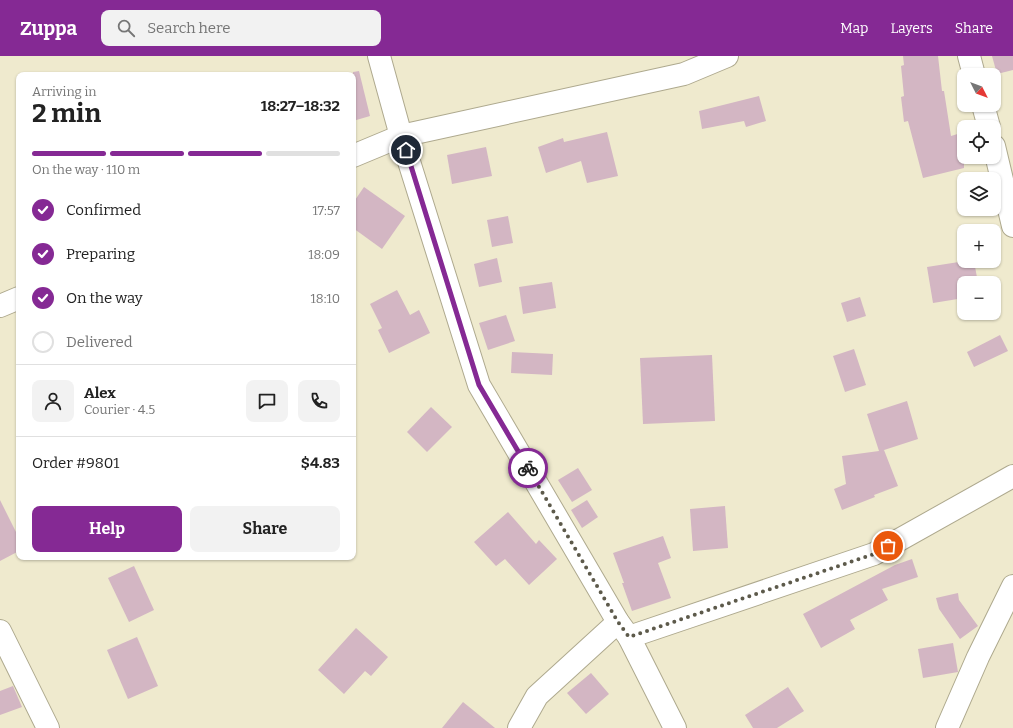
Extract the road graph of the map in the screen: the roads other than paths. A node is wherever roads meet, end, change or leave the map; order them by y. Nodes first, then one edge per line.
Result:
1 (379, 56) edge
2 (727, 56) edge
3 (969, 56) edge
4 (972, 68) edge
5 (401, 136) junction
6 (356, 155) edge
7 (998, 164) edge
8 (1013, 226) edge
9 (16, 299) edge
10 (0, 306) edge
11 (1013, 476) edge
12 (1013, 586) edge
13 (624, 630) junction
14 (0, 631) edge
15 (5, 654) edge
16 (48, 728) edge
17 (519, 728) edge
18 (675, 728) edge
19 (947, 728) edge

1 - 5 street
2 - 5 street
3 - 4 street
5 - 6 street
5 - 13 street
7 - 8 street
9 - 10 street
11 - 13 street
12 - 19 street
13 - 17 street
13 - 18 street
14 - 15 street
15 - 16 street

